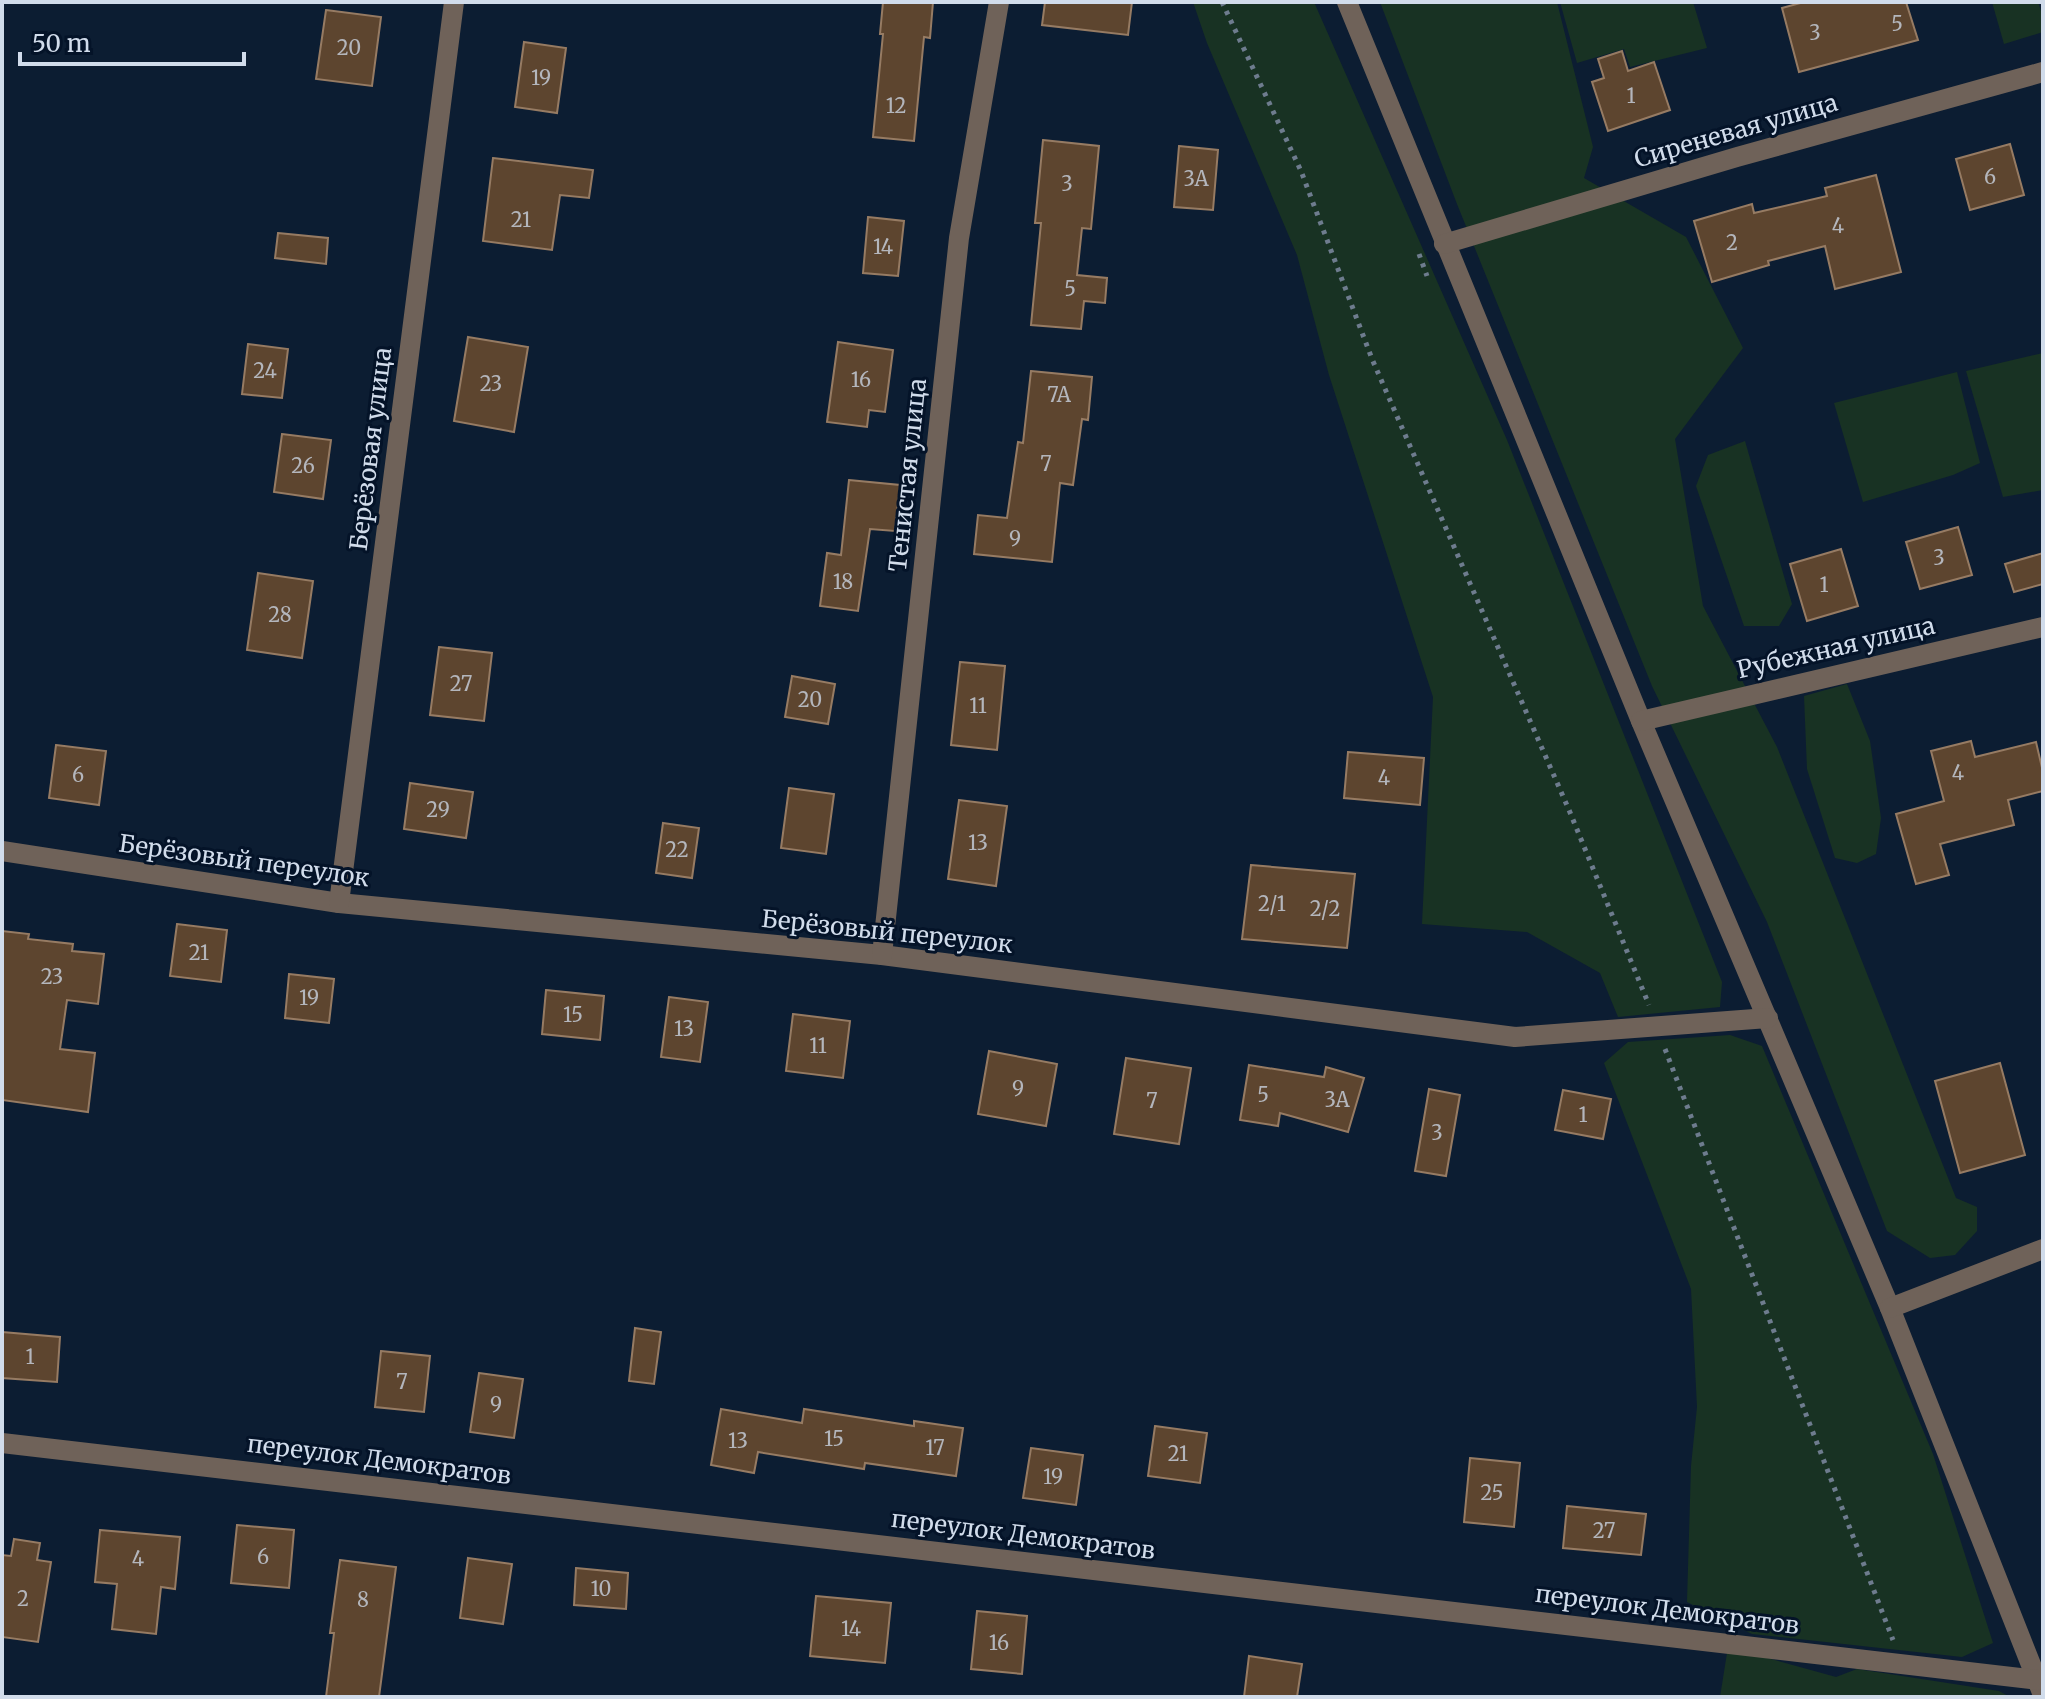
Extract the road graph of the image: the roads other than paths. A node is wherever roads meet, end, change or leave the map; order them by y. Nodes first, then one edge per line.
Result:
1 (454, 2) edge
2 (999, 2) edge
3 (1347, 2) edge
4 (2043, 72) edge
5 (1444, 244) junction
6 (2043, 627) edge
7 (1641, 721) junction
8 (2, 851) edge
9 (339, 903) junction
10 (882, 955) junction
11 (1768, 1018) junction
12 (2043, 1249) edge
13 (1890, 1308) junction
14 (2, 1443) edge
15 (2040, 1687) edge

1 - 9 street, Берёзовая улица
2 - 10 street, Тенистая улица
3 - 5 street
4 - 5 street, Сиреневая улица
5 - 7 street
6 - 7 street, Рубежная улица
7 - 11 street
8 - 9 street, Берёзовый переулок
9 - 10 street, Берёзовый переулок
10 - 11 street, Берёзовый переулок
11 - 13 street
12 - 13 street
13 - 15 street
14 - 15 street, переулок Демократов

